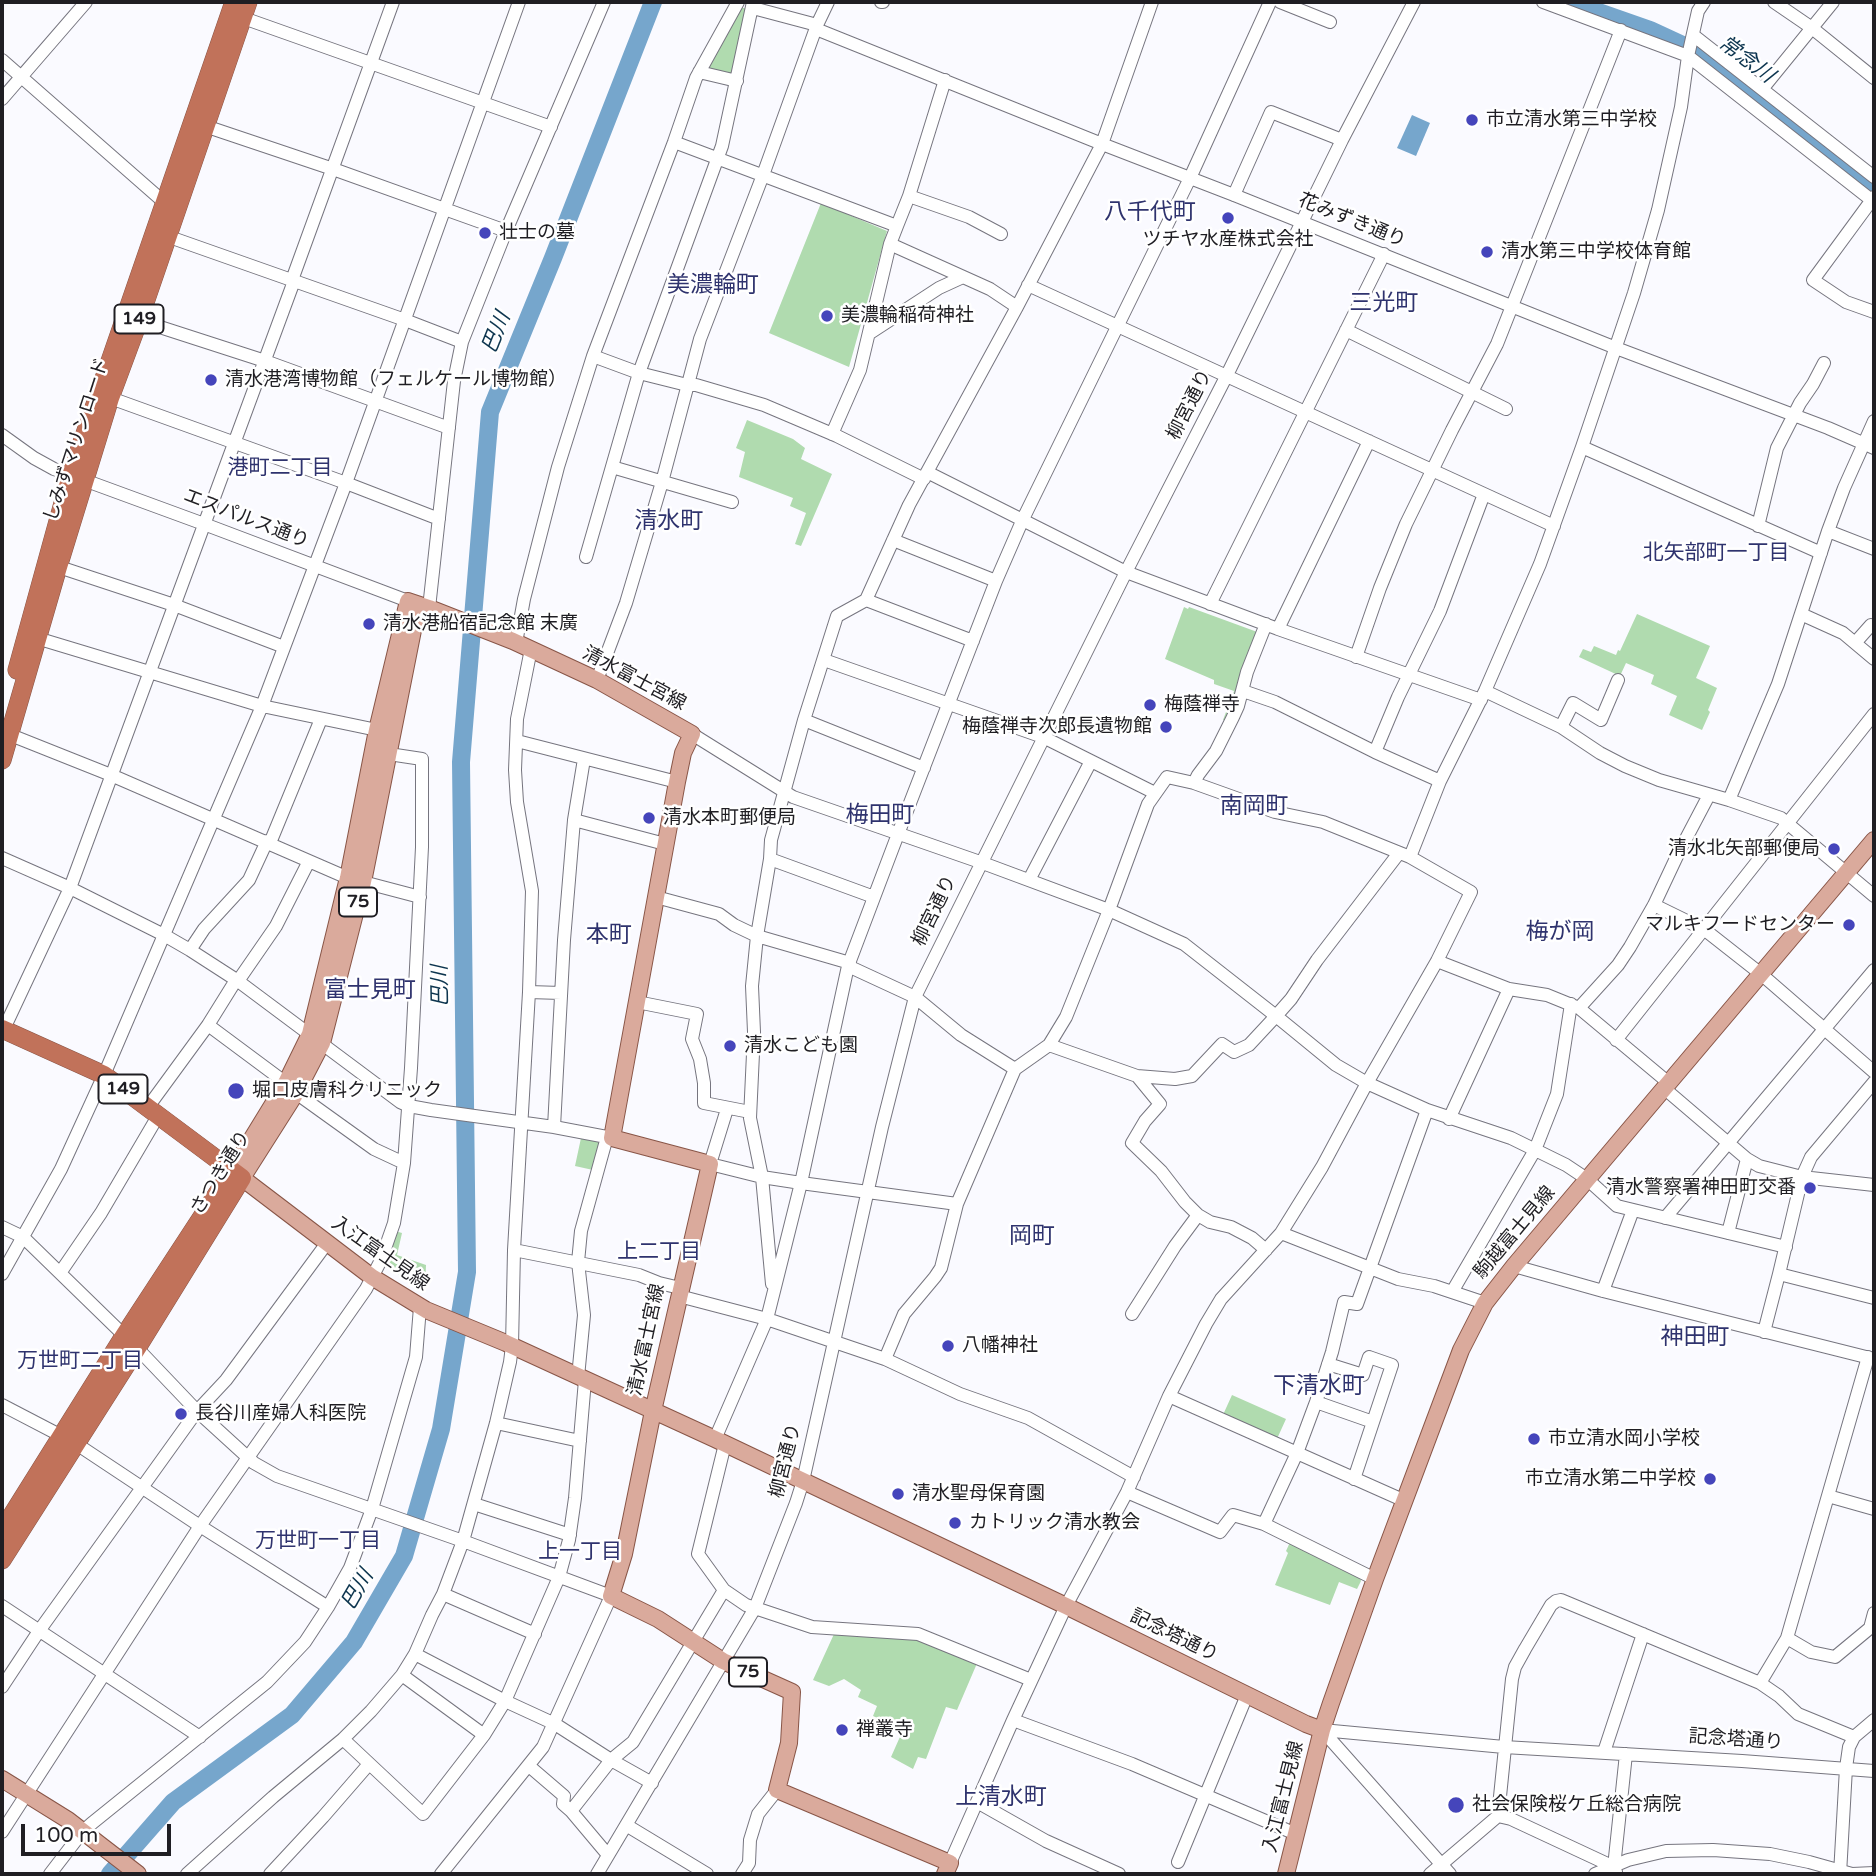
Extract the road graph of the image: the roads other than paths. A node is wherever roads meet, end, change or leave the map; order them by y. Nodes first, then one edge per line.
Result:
1 (86, 2) edge
2 (393, 2) edge
3 (519, 2) edge
4 (604, 2) edge
5 (738, 2) edge
6 (828, 2) edge
7 (1152, 2) edge
8 (1270, 2) edge
9 (1280, 2) edge
10 (1414, 2) edge
11 (1543, 2) edge
12 (1704, 2) edge
13 (1774, 2) edge
14 (1833, 2) edge
15 (753, 5) edge
16 (238, 9) edge
17 (1330, 22) dead end
18 (817, 27) junction
19 (1812, 28) junction
20 (1621, 30) junction
21 (1692, 38) junction
22 (1688, 56) junction
23 (2, 60) edge
24 (371, 63) junction
25 (699, 72) junction
26 (20, 77) junction
27 (1874, 78) edge
28 (737, 80) junction
29 (945, 80) junction
30 (1763, 88) junction
31 (2, 99) edge
32 (483, 102) junction
33 (199, 124) junction
34 (551, 127) junction
35 (1342, 140) junction
36 (674, 142) junction
37 (1102, 144) junction
38 (718, 158) junction
39 (332, 169) junction
40 (763, 174) junction
41 (1874, 177) edge
42 (1191, 178) junction
43 (1234, 195) junction
44 (909, 196) junction
45 (1873, 200) edge
46 (165, 203) junction
47 (444, 209) junction
48 (1303, 222) junction
49 (897, 226) junction
50 (506, 231) junction
51 (161, 234) junction
52 (1001, 234) dead end
53 (890, 244) junction
54 (1384, 254) junction
55 (963, 277) junction
56 (293, 280) junction
57 (1028, 285) junction
58 (1511, 305) junction
59 (1017, 307) junction
60 (1874, 312) edge
61 (133, 318) junction
62 (405, 320) junction
63 (1117, 326) junction
64 (1346, 330) junction
65 (870, 333) junction
66 (463, 342) junction
67 (1616, 348) junction
68 (593, 356) junction
69 (265, 361) junction
70 (1824, 363) dead end
71 (639, 373) junction
72 (1227, 375) junction
73 (687, 385) junction
74 (1472, 391) junction
75 (104, 396) junction
76 (375, 402) junction
77 (1506, 410) dead end
78 (1306, 412) junction
79 (1794, 416) junction
80 (1874, 421) edge
81 (449, 429) junction
82 (832, 434) junction
83 (2, 435) edge
84 (1369, 441) junction
85 (235, 443) junction
86 (1869, 446) edge
87 (1582, 447) junction
88 (612, 467) junction
89 (1433, 470) junction
90 (925, 476) junction
91 (78, 477) junction
92 (662, 482) junction
93 (346, 483) junction
94 (1484, 494) junction
95 (732, 502) dead end
96 (439, 519) junction
97 (1023, 519) junction
98 (204, 524) junction
99 (1554, 526) junction
100 (1759, 526) junction
101 (1828, 531) junction
102 (893, 540) junction
103 (1874, 549) edge
104 (1821, 553) junction
105 (586, 557) dead end
106 (52, 565) junction
107 (314, 565) junction
108 (1126, 572) junction
109 (996, 581) junction
110 (866, 600) junction
111 (1210, 604) junction
112 (174, 605) junction
113 (422, 606) junction
114 (1801, 614) junction
115 (1871, 625) dead end
116 (1272, 627) junction
117 (32, 636) junction
118 (973, 641) junction
119 (1855, 643) junction
120 (520, 645) junction
121 (284, 647) junction
122 (1356, 657) junction
123 (1874, 659) edge
124 (824, 660) junction
125 (149, 671) junction
126 (1408, 675) junction
127 (597, 680) junction
128 (1618, 680) dead end
129 (1242, 691) junction
130 (1483, 695) junction
131 (949, 704) junction
132 (262, 706) junction
133 (1874, 714) edge
134 (321, 719) junction
135 (804, 720) junction
136 (1561, 727) junction
137 (4, 732) edge
138 (692, 734) junction
139 (1043, 737) junction
140 (517, 741) junction
141 (383, 743) junction
142 (1375, 752) junction
143 (584, 759) junction
144 (2, 760) edge
145 (1091, 761) junction
146 (924, 768) junction
147 (111, 775) junction
148 (1440, 781) junction
149 (677, 782) junction
150 (1194, 783) junction
151 (784, 792) junction
152 (1155, 793) junction
153 (1709, 795) junction
154 (1729, 800) junction
155 (213, 818) junction
156 (574, 820) junction
157 (1788, 823) junction
158 (898, 834) junction
159 (1874, 841) edge
160 (269, 842) junction
161 (665, 844) junction
162 (1405, 855) junction
163 (2, 858) edge
164 (770, 859) junction
165 (309, 861) junction
166 (980, 862) junction
167 (1847, 873) junction
168 (355, 880) junction
169 (1029, 880) junction
170 (70, 888) junction
171 (1874, 896) edge
172 (420, 897) junction
173 (656, 897) junction
174 (874, 897) junction
175 (1654, 905) junction
176 (1110, 910) junction
177 (1705, 930) junction
178 (164, 935) junction
179 (757, 936) junction
180 (190, 950) junction
181 (1437, 961) junction
182 (849, 965) junction
183 (1874, 970) edge
184 (1762, 974) junction
185 (237, 980) junction
186 (1509, 989) junction
187 (529, 992) junction
188 (561, 993) junction
189 (915, 996) junction
190 (637, 1002) junction
191 (1575, 1006) junction
192 (1276, 1016) junction
193 (208, 1025) junction
194 (1823, 1028) junction
195 (2, 1031) edge
196 (316, 1039) junction
197 (1616, 1040) junction
198 (1049, 1045) junction
199 (1016, 1069) junction
200 (1874, 1072) edge
201 (104, 1075) junction
202 (1137, 1076) junction
203 (1874, 1082) edge
204 (1367, 1083) junction
205 (1667, 1086) junction
206 (291, 1088) junction
207 (409, 1106) junction
208 (727, 1109) junction
209 (1427, 1110) junction
210 (153, 1112) junction
211 (750, 1112) junction
212 (1449, 1119) junction
213 (520, 1123) junction
214 (554, 1127) junction
215 (610, 1138) junction
216 (1728, 1142) junction
217 (1535, 1150) junction
218 (1747, 1159) junction
219 (404, 1163) junction
220 (710, 1164) junction
221 (237, 1175) junction
222 (762, 1177) junction
223 (1802, 1177) junction
224 (1587, 1179) junction
225 (801, 1183) junction
226 (1874, 1185) edge
227 (869, 1193) junction
228 (957, 1204) junction
229 (1633, 1210) junction
230 (1198, 1215) junction
231 (1665, 1217) junction
232 (2, 1227) edge
233 (1281, 1233) junction
234 (1728, 1233) junction
235 (23, 1237) junction
236 (327, 1243) junction
237 (1786, 1247) junction
238 (514, 1250) junction
239 (1266, 1250) junction
240 (578, 1262) junction
241 (1514, 1266) junction
242 (1370, 1268) junction
243 (60, 1272) junction
244 (2, 1274) edge
245 (1779, 1274) junction
246 (372, 1277) junction
247 (1603, 1291) junction
248 (680, 1292) junction
249 (1451, 1292) junction
250 (773, 1293) junction
251 (1874, 1298) edge
252 (1485, 1303) junction
253 (423, 1309) junction
254 (1132, 1314) dead end
255 (767, 1319) junction
256 (1764, 1332) junction
257 (833, 1341) junction
258 (131, 1342) junction
259 (509, 1345) junction
260 (1871, 1358) edge
261 (884, 1359) junction
262 (1328, 1364) junction
263 (581, 1378) junction
264 (1168, 1396) junction
265 (1316, 1402) junction
266 (3, 1407) edge
267 (197, 1411) junction
268 (653, 1411) junction
269 (1373, 1422) junction
270 (496, 1423) junction
271 (68, 1439) junction
272 (580, 1441) junction
273 (720, 1442) junction
274 (1297, 1453) junction
275 (246, 1458) junction
276 (1134, 1477) junction
277 (1354, 1479) junction
278 (803, 1481) junction
279 (142, 1487) junction
280 (1127, 1492) junction
281 (1828, 1496) junction
282 (1405, 1501) junction
283 (474, 1504) junction
284 (1874, 1509) edge
285 (375, 1510) junction
286 (1264, 1524) junction
287 (200, 1526) junction
288 (2, 1531) edge
289 (570, 1535) junction
290 (461, 1540) junction
291 (2, 1560) edge
292 (559, 1577) junction
293 (1375, 1579) junction
294 (724, 1590) junction
295 (443, 1594) junction
296 (611, 1596) junction
297 (2, 1606) edge
298 (1066, 1606) junction
299 (327, 1607) junction
300 (755, 1608) junction
301 (1874, 1613) edge
302 (1872, 1626) edge
303 (39, 1631) junction
304 (535, 1634) junction
305 (1643, 1634) junction
306 (1787, 1638) junction
307 (694, 1642) junction
308 (415, 1654) junction
309 (723, 1661) junction
310 (104, 1673) junction
311 (402, 1675) junction
312 (1031, 1680) junction
313 (1760, 1683) junction
314 (2, 1687) edge
315 (1247, 1695) junction
316 (505, 1701) junction
317 (1013, 1720) junction
318 (1874, 1720) edge
319 (555, 1724) junction
320 (1322, 1730) junction
321 (484, 1735) junction
322 (200, 1737) junction
323 (1854, 1737) junction
324 (343, 1740) junction
325 (1504, 1747) junction
326 (1604, 1752) junction
327 (1626, 1754) junction
328 (611, 1760) junction
329 (369, 1764) junction
330 (529, 1766) junction
331 (1846, 1769) junction
332 (1874, 1771) edge
333 (2, 1779) edge
334 (652, 1783) junction
335 (777, 1790) junction
336 (26, 1794) junction
337 (1205, 1795) junction
338 (977, 1802) junction
339 (571, 1811) junction
340 (1498, 1816) junction
341 (626, 1825) junction
342 (2, 1832) edge
343 (86, 1833) junction
344 (1296, 1834) junction
345 (608, 1855) junction
346 (1178, 1862) dead end
347 (947, 1869) edge
348 (1445, 1870) edge
349 (1616, 1871) edge
350 (1840, 1872) edge
351 (1874, 1873) edge
352 (50, 1874) edge
353 (138, 1874) edge
354 (187, 1874) edge
355 (270, 1874) edge
356 (441, 1874) edge
357 (597, 1874) edge
358 (707, 1874) edge
359 (742, 1874) edge
360 (1119, 1874) edge
361 (1286, 1874) edge
362 (1430, 1874) edge
363 (1595, 1874) edge

1 - 26 street
2 - 24 street
3 - 32 street
4 - 34 street
5 - 25 street
6 - 18 street
7 - 37 street
8 - 42 street
9 - 17 street
10 - 35 street, 柳宮通り
11 - 20 street
12 - 21 street
13 - 19 street
14 - 19 street
15 - 18 street, 花みずき通り
15 - 28 street
16 - 24 street
16 - 33 highway, しみずマリンロード / 149
18 - 29 street, 花みずき通り
18 - 40 street
19 - 27 street
19 - 30 street
20 - 22 street
20 - 58 street
21 - 22 street
21 - 30 street
22 - 45 street
22 - 67 street
23 - 26 street
24 - 32 street
24 - 39 street
25 - 28 street
25 - 36 street
26 - 31 street
26 - 46 street
28 - 38 street
29 - 37 street, 花みずき通り
29 - 44 street
30 - 41 street
32 - 34 street
32 - 47 street
33 - 39 street
33 - 46 highway, しみずマリンロード / 149
33 - 51 highway, しみずマリンロード / 149
34 - 50 street
35 - 43 street
35 - 48 street, 柳宮通り
36 - 38 street
36 - 68 street
37 - 42 street, 花みずき通り
37 - 57 street
38 - 40 street
38 - 71 street
39 - 47 street
39 - 56 street
40 - 49 street
40 - 73 street
42 - 43 street, 花みずき通り
42 - 63 street
43 - 48 street, 花みずき通り
44 - 49 street
44 - 52 street
45 - 60 street
46 - 51 highway, しみずマリンロード / 149
47 - 50 street
47 - 62 street
48 - 54 street, 花みずき通り
48 - 72 street, 柳宮通り
49 - 53 street
50 - 66 street
51 - 56 street
51 - 61 highway, しみずマリンロード / 149
53 - 55 street
53 - 65 street
54 - 58 street, 花みずき通り
54 - 64 street
55 - 59 street
55 - 65 street
56 - 62 street
56 - 69 street
57 - 59 street
57 - 63 street
58 - 67 street, 花みずき通り
58 - 74 street
59 - 90 street
61 - 69 street
61 - 75 highway, しみずマリンロード / 149
62 - 66 street
62 - 76 street
63 - 72 street
63 - 97 street
64 - 74 street
64 - 78 street
65 - 82 street
66 - 81 street
67 - 79 street, 花みずき通り
67 - 87 street
68 - 71 street
68 - 120 street
69 - 76 street
69 - 85 street
70 - 79 street
71 - 73 street
71 - 88 street
72 - 78 street
72 - 108 street, 柳宮通り
73 - 82 street
73 - 92 street
74 - 77 street
74 - 89 street
75 - 85 street
75 - 91 highway, しみずマリンロード / 149
76 - 81 street
76 - 93 street
78 - 84 street
78 - 111 street
79 - 86 street, 花みずき通り
79 - 100 street
80 - 86 street
81 - 96 street
82 - 90 street
83 - 91 street, エスパルス通り
84 - 89 street
84 - 116 street
85 - 93 street
85 - 98 street
86 - 101 street
87 - 99 street
87 - 100 street
88 - 92 street
88 - 105 street
89 - 94 street
89 - 122 street
90 - 97 street
90 - 102 street
91 - 98 street, エスパルス通り
91 - 106 highway, しみずマリンロード / 149
92 - 95 street
92 - 127 street
93 - 96 street
93 - 107 street
94 - 99 street
94 - 126 street
96 - 113 street
97 - 108 street
97 - 109 street
98 - 107 street, エスパルス通り
98 - 112 street
99 - 130 street
100 - 104 street
101 - 103 street
101 - 104 street
102 - 109 street
102 - 110 street
104 - 114 street
106 - 112 street
106 - 117 highway, しみずマリンロード / 149
107 - 113 street, エスパルス通り
107 - 121 street
108 - 111 street
108 - 139 street, 柳宮通り
109 - 118 street
110 - 118 street
110 - 124 street
111 - 116 street
112 - 121 street
112 - 125 street
113 - 120 main road, 清水富士宮線
113 - 141 main road, さつき通り / 75
114 - 119 street
114 - 154 street
115 - 119 street
116 - 122 street
116 - 129 street
117 - 125 street
117 - 137 highway, しみずマリンロード / 149
118 - 131 street
119 - 123 street
120 - 127 main road, 清水富士宮線
120 - 140 street
121 - 132 street
122 - 126 street
124 - 131 street
124 - 135 street
125 - 132 street
125 - 147 street
126 - 130 street
126 - 142 street
127 - 138 main road, 清水富士宮線
128 - 136 street
129 - 142 street
129 - 150 street
130 - 136 street
130 - 148 street
131 - 139 street
131 - 146 street
132 - 134 street
132 - 155 street
133 - 157 street
134 - 141 street
134 - 160 street
135 - 146 street
135 - 151 street
136 - 153 street
137 - 144 highway, 149
137 - 147 street
138 - 149 main road, 清水富士宮線
138 - 151 street
139 - 145 street
139 - 166 street, 柳宮通り
140 - 143 street
140 - 187 street
141 - 168 main road, さつき通り / 75
141 - 172 street
142 - 148 street
143 - 149 street
143 - 156 street
145 - 152 street
145 - 169 street
146 - 158 street
147 - 155 street
147 - 170 street
148 - 162 street
149 - 161 main road, 清水富士宮線
150 - 152 street
150 - 162 street
151 - 158 street
151 - 164 street
152 - 176 street
153 - 154 street
153 - 175 street
154 - 157 street
155 - 160 street
155 - 178 street
156 - 161 street
156 - 188 street
157 - 167 street
157 - 177 street
158 - 166 street
158 - 174 street
159 - 167 main road, 駒越富士見線
160 - 165 street
160 - 180 street
161 - 173 main road, 清水富士宮線
162 - 181 street
162 - 192 street
163 - 170 street
164 - 174 street
164 - 179 street
165 - 168 street
165 - 185 street
166 - 169 street
166 - 189 street, 柳宮通り
167 - 171 street
167 - 184 main road, 駒越富士見線
168 - 172 street
168 - 196 main road, さつき通り / 75
169 - 176 street
170 - 178 street
170 - 195 street
172 - 207 street
173 - 179 street
173 - 190 main road, 清水富士宮線
174 - 182 street
175 - 177 street
175 - 191 street
176 - 192 street
176 - 198 street
177 - 184 street
177 - 197 street
178 - 180 street
178 - 201 street
179 - 182 street
179 - 211 street
180 - 185 street
181 - 186 street
181 - 204 street
182 - 189 street
182 - 225 street
183 - 194 street
184 - 194 street
184 - 205 main road, 駒越富士見線
185 - 193 street
185 - 196 street
186 - 191 street
186 - 212 street
187 - 188 street
187 - 213 street
188 - 214 street
189 - 199 street
189 - 227 street, 柳宮通り
190 - 208 street
190 - 215 main road, 清水富士宮線
191 - 197 street
191 - 217 street
192 - 202 street
192 - 204 street
193 - 206 street
193 - 210 street
194 - 200 street
194 - 216 street
195 - 201 highway, 149
196 - 206 main road, さつき通り / 75
196 - 207 street
197 - 205 street
198 - 199 street
198 - 202 street
199 - 228 street
201 - 210 highway, 149
201 - 235 street
202 - 230 street
203 - 223 street
204 - 209 street
204 - 233 street
205 - 216 street
205 - 224 main road, 駒越富士見線
206 - 219 street
206 - 221 main road, さつき通り / 75
207 - 213 street
207 - 219 street
208 - 211 street
208 - 220 street
209 - 212 street
209 - 242 street
210 - 221 highway, 149
210 - 243 street
211 - 222 street
212 - 217 street
213 - 214 street
213 - 238 street
214 - 215 street
215 - 220 main road
215 - 240 street
216 - 218 street
216 - 231 street
217 - 224 street
217 - 249 street
218 - 223 street
218 - 234 street
219 - 246 street
220 - 222 street
220 - 248 main road, 清水富士宮線
221 - 236 main road, 入江富士見線
221 - 258 highway, さつき通り
222 - 225 street
222 - 250 street
223 - 226 street
223 - 237 street
224 - 229 street
224 - 241 main road, 駒越富士見線
225 - 227 street
225 - 250 street
227 - 228 street
227 - 257 street, 柳宮通り
228 - 261 street
229 - 231 street
229 - 247 street
230 - 239 street
230 - 254 street
231 - 234 street
232 - 235 street
233 - 239 street
233 - 242 street
234 - 237 street
235 - 243 street
235 - 244 street
236 - 246 main road, 入江富士見線
236 - 267 street
237 - 245 street
238 - 240 street
238 - 259 street
239 - 264 street
240 - 248 street
240 - 263 street
241 - 247 street
241 - 252 main road, 駒越富士見線
242 - 249 street
242 - 262 street
243 - 258 street
245 - 251 street
245 - 256 street
246 - 253 main road, 入江富士見線
246 - 275 street
247 - 256 street
248 - 255 street
248 - 268 main road, 清水富士宮線
249 - 252 street
250 - 255 street
252 - 282 main road, 駒越富士見線
253 - 259 main road, 入江富士見線
253 - 285 street
255 - 257 street
255 - 273 street
256 - 260 street
257 - 261 street
257 - 278 street, 柳宮通り
258 - 267 street
258 - 271 highway, さつき通り
259 - 263 main road, 記念塔通り
259 - 270 street
260 - 281 street
261 - 276 street
262 - 265 street
262 - 269 street
263 - 268 main road, 記念塔通り
263 - 272 street
264 - 274 street
264 - 276 street
265 - 269 street
265 - 274 street
266 - 271 street
267 - 275 street
267 - 279 street
268 - 273 main road, 記念塔通り
268 - 296 main road, 清水富士宮線
269 - 277 street
270 - 272 street
270 - 283 street
271 - 279 street
271 - 288 highway, さつき通り
271 - 291 highway, さつき通り
272 - 289 street
273 - 278 main road, 記念塔通り
273 - 294 street
274 - 277 street
274 - 286 street
275 - 285 street
275 - 287 street
276 - 280 street
277 - 282 street
278 - 298 main road, 記念塔通り
278 - 300 street, 柳宮通り
279 - 287 street
279 - 303 street
280 - 286 street
280 - 298 street
281 - 284 street
281 - 306 street
282 - 293 main road, 駒越富士見線
283 - 289 street
283 - 290 street
285 - 290 street
285 - 299 street
286 - 293 street
287 - 299 street
287 - 310 street
289 - 292 street
290 - 292 street
290 - 295 street
292 - 296 street
292 - 304 street
293 - 320 main road, 駒越富士見線
294 - 300 street
294 - 307 street
295 - 304 street
295 - 308 street
296 - 307 main road, 75
296 - 319 street
297 - 303 street
298 - 312 street
298 - 315 main road, 記念塔通り
299 - 322 street
300 - 309 street, 柳宮通り
300 - 312 street
301 - 302 street
302 - 306 street
303 - 310 street
303 - 314 street
304 - 316 street
305 - 313 street
305 - 325 street
305 - 326 street
306 - 313 street
307 - 309 main road, 75
307 - 328 street
308 - 311 street
308 - 316 street
309 - 334 street, 柳宮通り
309 - 335 main road, 75
310 - 322 street
310 - 336 street
311 - 321 street
311 - 324 street
312 - 317 street
313 - 323 street
315 - 320 main road, 記念塔通り
315 - 337 street
316 - 319 street
316 - 321 street
317 - 337 street
317 - 338 street
318 - 323 street
319 - 328 street
319 - 330 street
320 - 325 street, 記念塔通り
320 - 344 main road, 入江富士見線
320 - 348 street
321 - 329 street
322 - 343 street
323 - 331 street
324 - 329 street
324 - 354 street
325 - 326 street, 記念塔通り
325 - 340 street
326 - 327 street, 記念塔通り
327 - 331 street, 記念塔通り
327 - 349 street
328 - 334 street
328 - 339 street
329 - 355 street
330 - 339 street
330 - 356 street
331 - 332 street, 記念塔通り
331 - 350 street
333 - 336 main road
334 - 341 street, 柳宮通り
335 - 347 main road
335 - 359 street
336 - 342 street
336 - 343 main road
337 - 344 street
337 - 346 street
338 - 347 street
338 - 360 street
339 - 345 street
340 - 348 street
340 - 349 street
341 - 345 street, 柳宮通り
341 - 358 street
343 - 352 street
343 - 353 main road
344 - 361 main road, 入江富士見線
345 - 357 street, 柳宮通り
348 - 362 street
349 - 350 street
349 - 363 street
350 - 351 street

